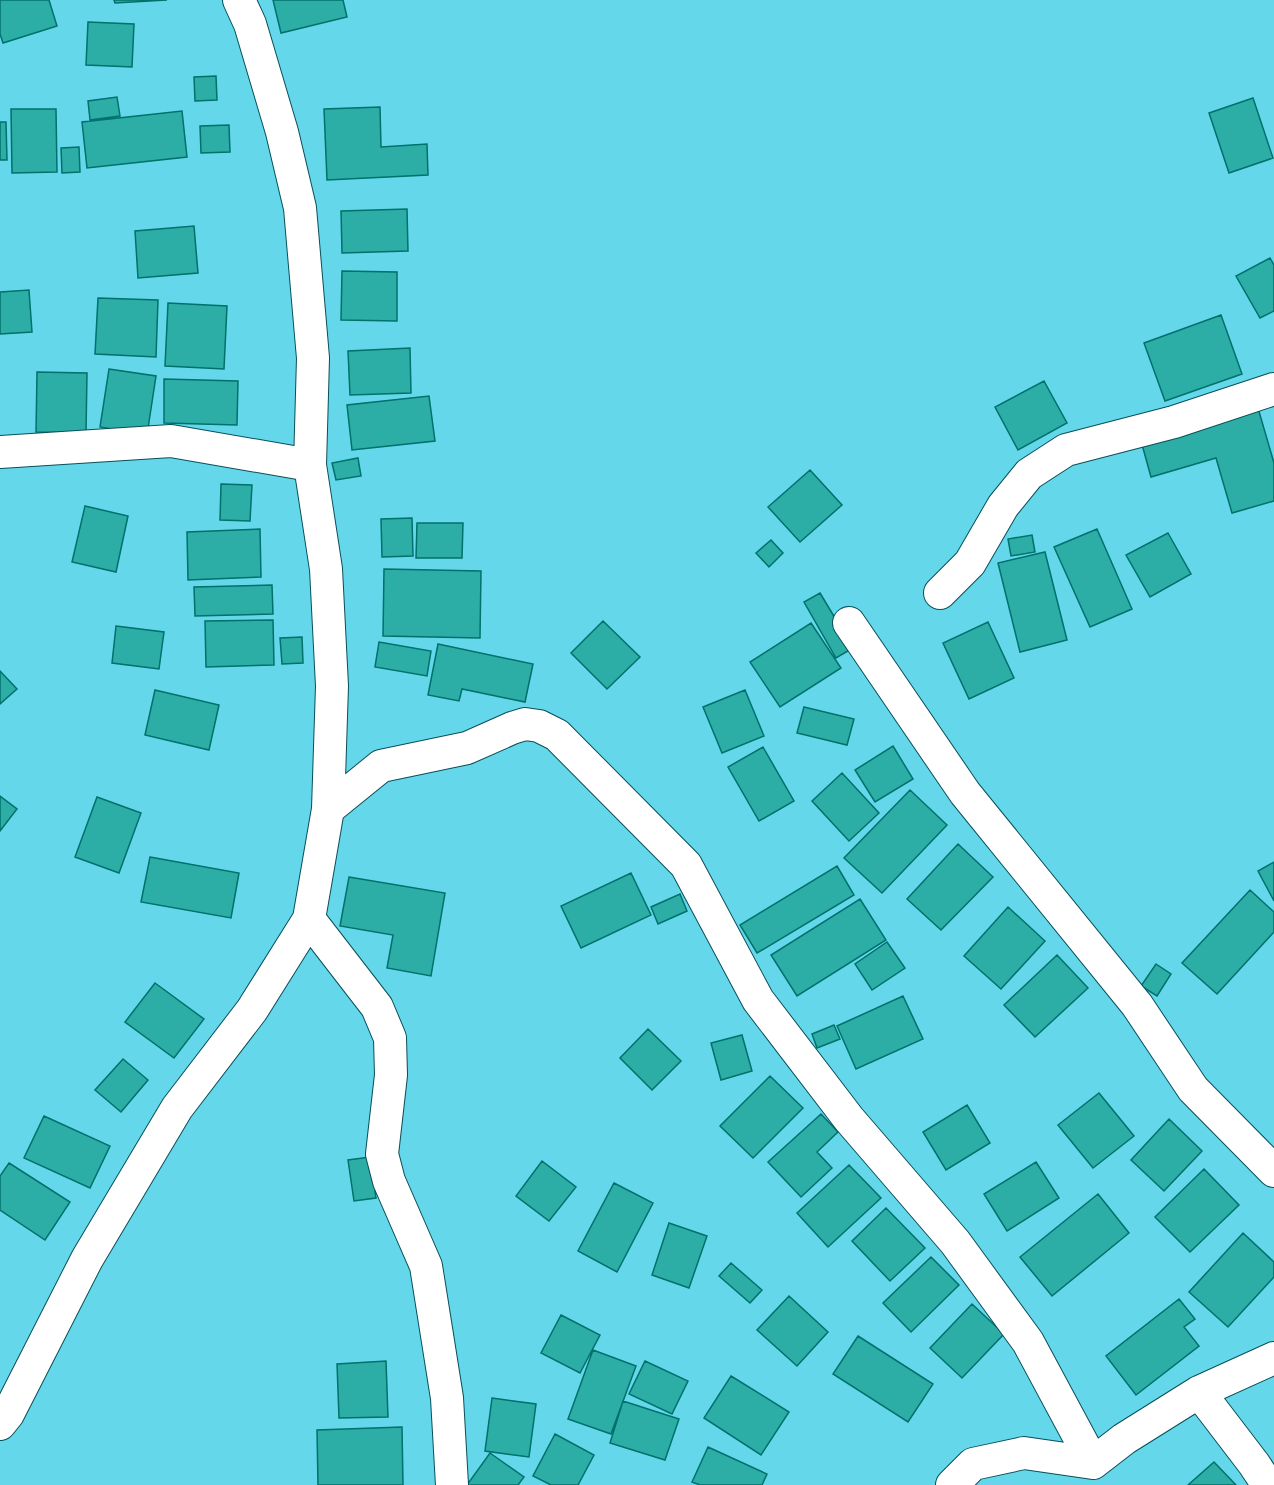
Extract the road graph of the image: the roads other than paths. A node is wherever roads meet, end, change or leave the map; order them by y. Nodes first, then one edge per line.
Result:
1 (240, 0) edge
2 (1274, 389) edge
3 (0, 452) edge
4 (310, 465) junction
5 (940, 593) dead end
6 (849, 623) dead end
7 (328, 809) junction
8 (309, 919) junction
9 (1274, 1171) edge
10 (1274, 1358) edge
11 (1199, 1392) junction
12 (0, 1424) edge
13 (1093, 1462) junction
14 (452, 1485) edge
15 (952, 1485) edge
16 (1268, 1485) edge

1 - 4 street
2 - 5 street
3 - 4 street
4 - 7 street
6 - 9 street
7 - 8 street
7 - 13 street
8 - 12 street
8 - 14 street
10 - 11 street
11 - 13 street
11 - 16 street
13 - 15 street

